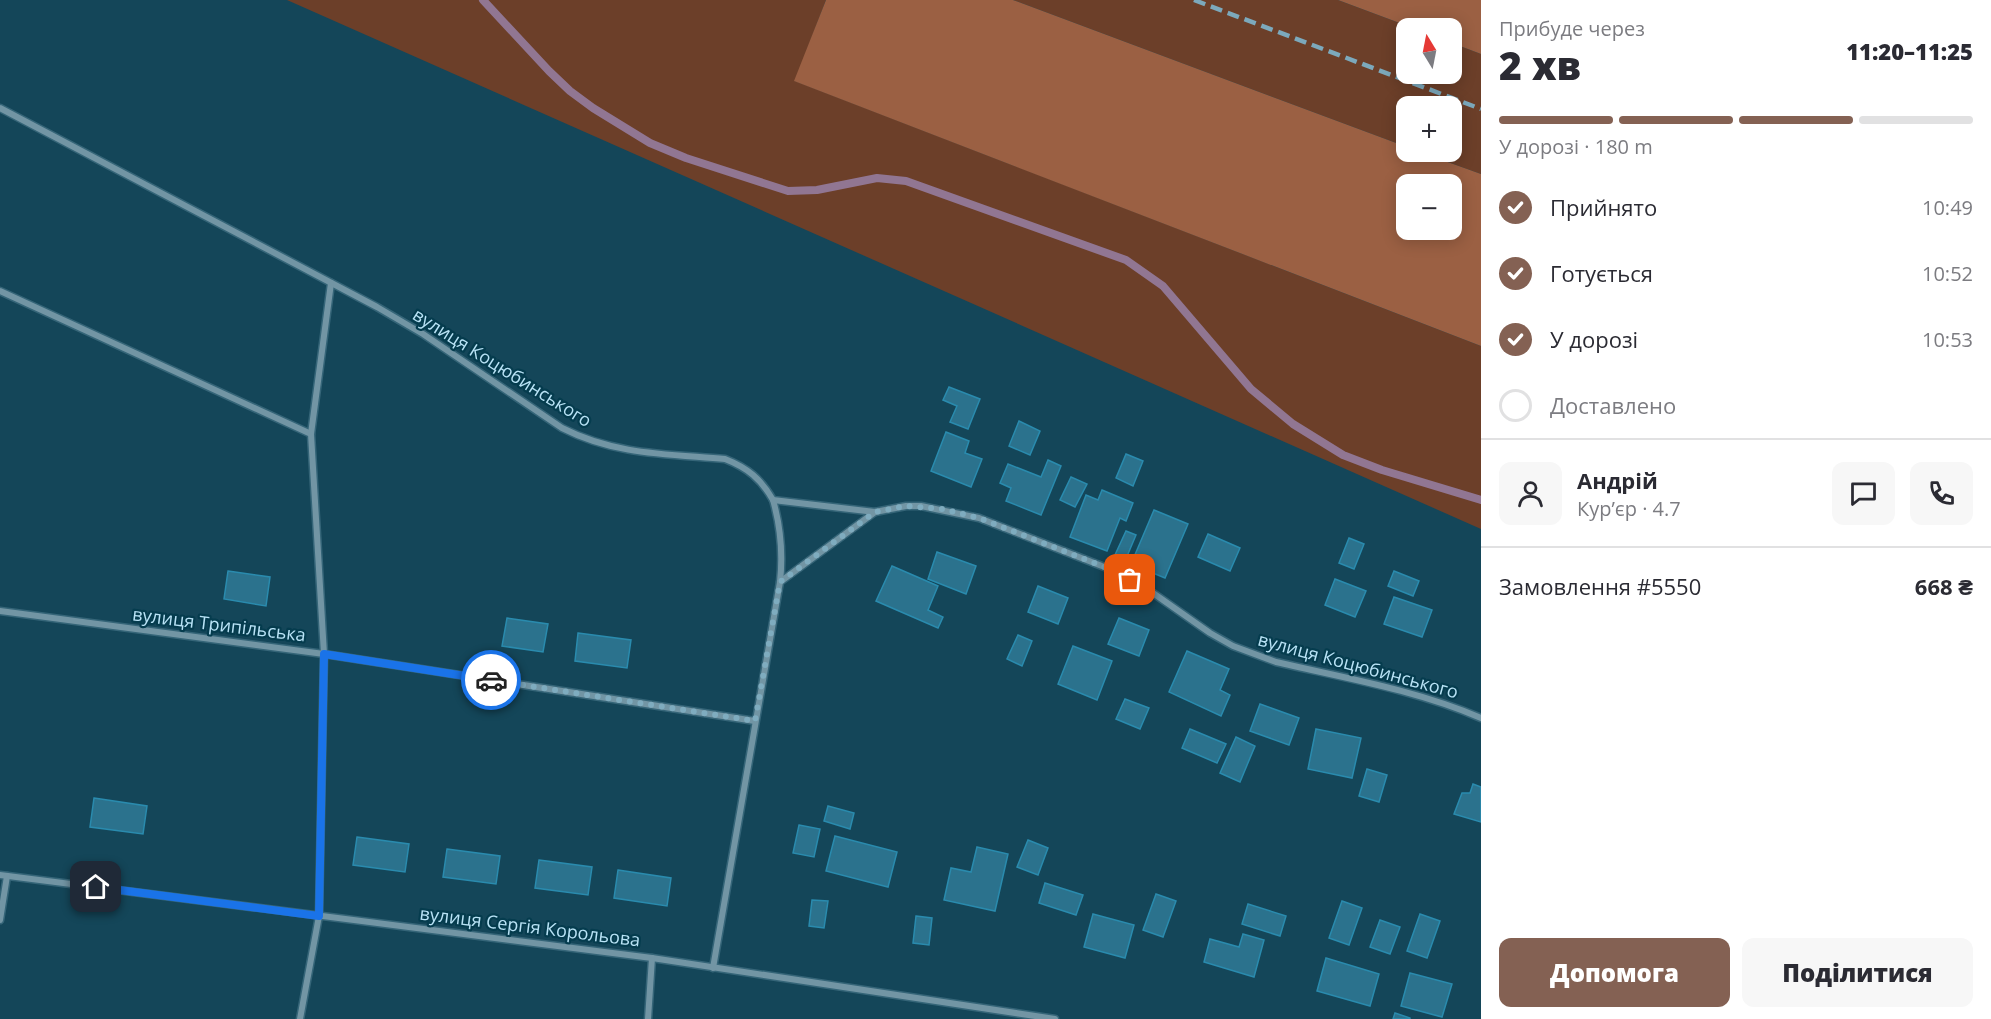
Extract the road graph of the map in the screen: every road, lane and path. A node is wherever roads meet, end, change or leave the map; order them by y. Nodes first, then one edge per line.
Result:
1 (0, 108) edge
2 (331, 283) junction
3 (0, 291) edge
4 (311, 434) junction
5 (773, 500) junction
6 (875, 512) junction
7 (780, 582) junction
8 (0, 611) edge
9 (324, 654) junction
10 (1481, 718) edge
11 (755, 721) junction
12 (4, 875) edge
13 (319, 916) junction
14 (0, 920) edge
15 (652, 958) junction
16 (714, 968) junction
17 (300, 1019) edge
18 (648, 1019) edge
19 (1055, 1019) edge

1 - 2 street, вулиця Коцюбинського
2 - 4 street
2 - 5 street, вулиця Коцюбинського
3 - 4 street
4 - 9 street
5 - 6 street, вулиця Коцюбинського
5 - 7 street
6 - 7 street
6 - 10 street, вулиця Коцюбинського
7 - 11 street
8 - 9 street, вулиця Трипільська
9 - 11 street, вулиця Трипільська
9 - 13 street
11 - 16 street
12 - 13 street, вулиця Сергія Корольова
12 - 14 street
13 - 15 street, вулиця Сергія Корольова
13 - 17 street
15 - 16 street, вулиця Сергія Корольова
15 - 18 street
16 - 19 street, вулиця Сергія Корольова

